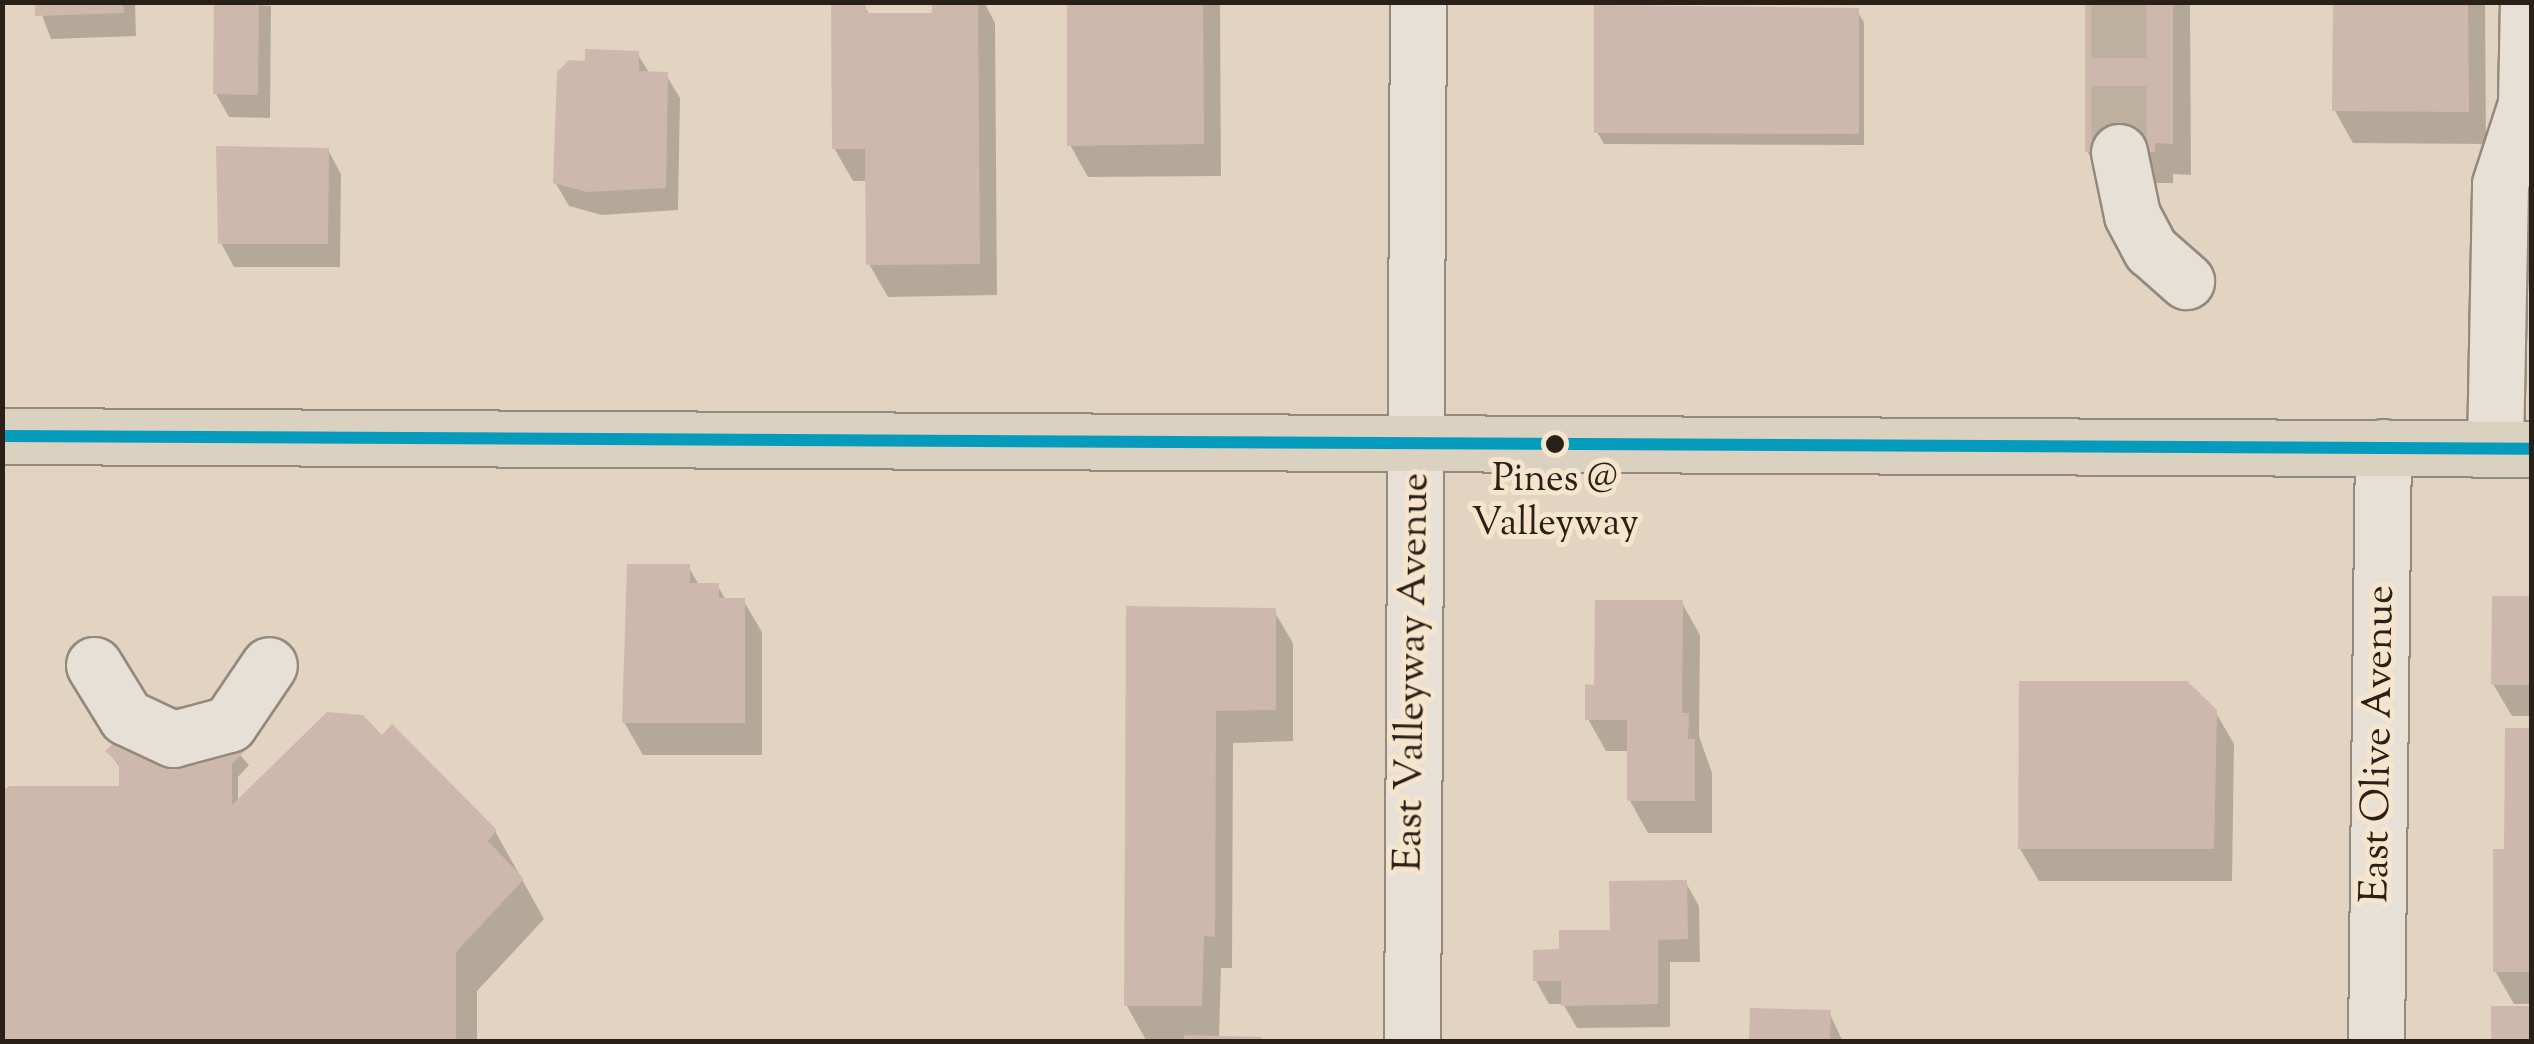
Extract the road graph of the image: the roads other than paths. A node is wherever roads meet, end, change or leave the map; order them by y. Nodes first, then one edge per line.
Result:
1 (1418, 2) edge
2 (2528, 2) edge
3 (2120, 152) tunnel mouth
4 (2186, 280) dead end
5 (2, 436) edge
6 (1416, 441) junction
7 (2383, 447) junction
8 (2513, 449) edge
9 (94, 665) dead end
10 (270, 665) dead end
11 (1412, 1042) edge
12 (2376, 1042) edge

1 - 6 street, East Valleyway Avenue
2 - 8 street
3 - 4 street
5 - 6 main road
6 - 7 main road
6 - 11 street, East Valleyway Avenue
7 - 8 main road
7 - 12 street, East Olive Avenue
9 - 10 street

